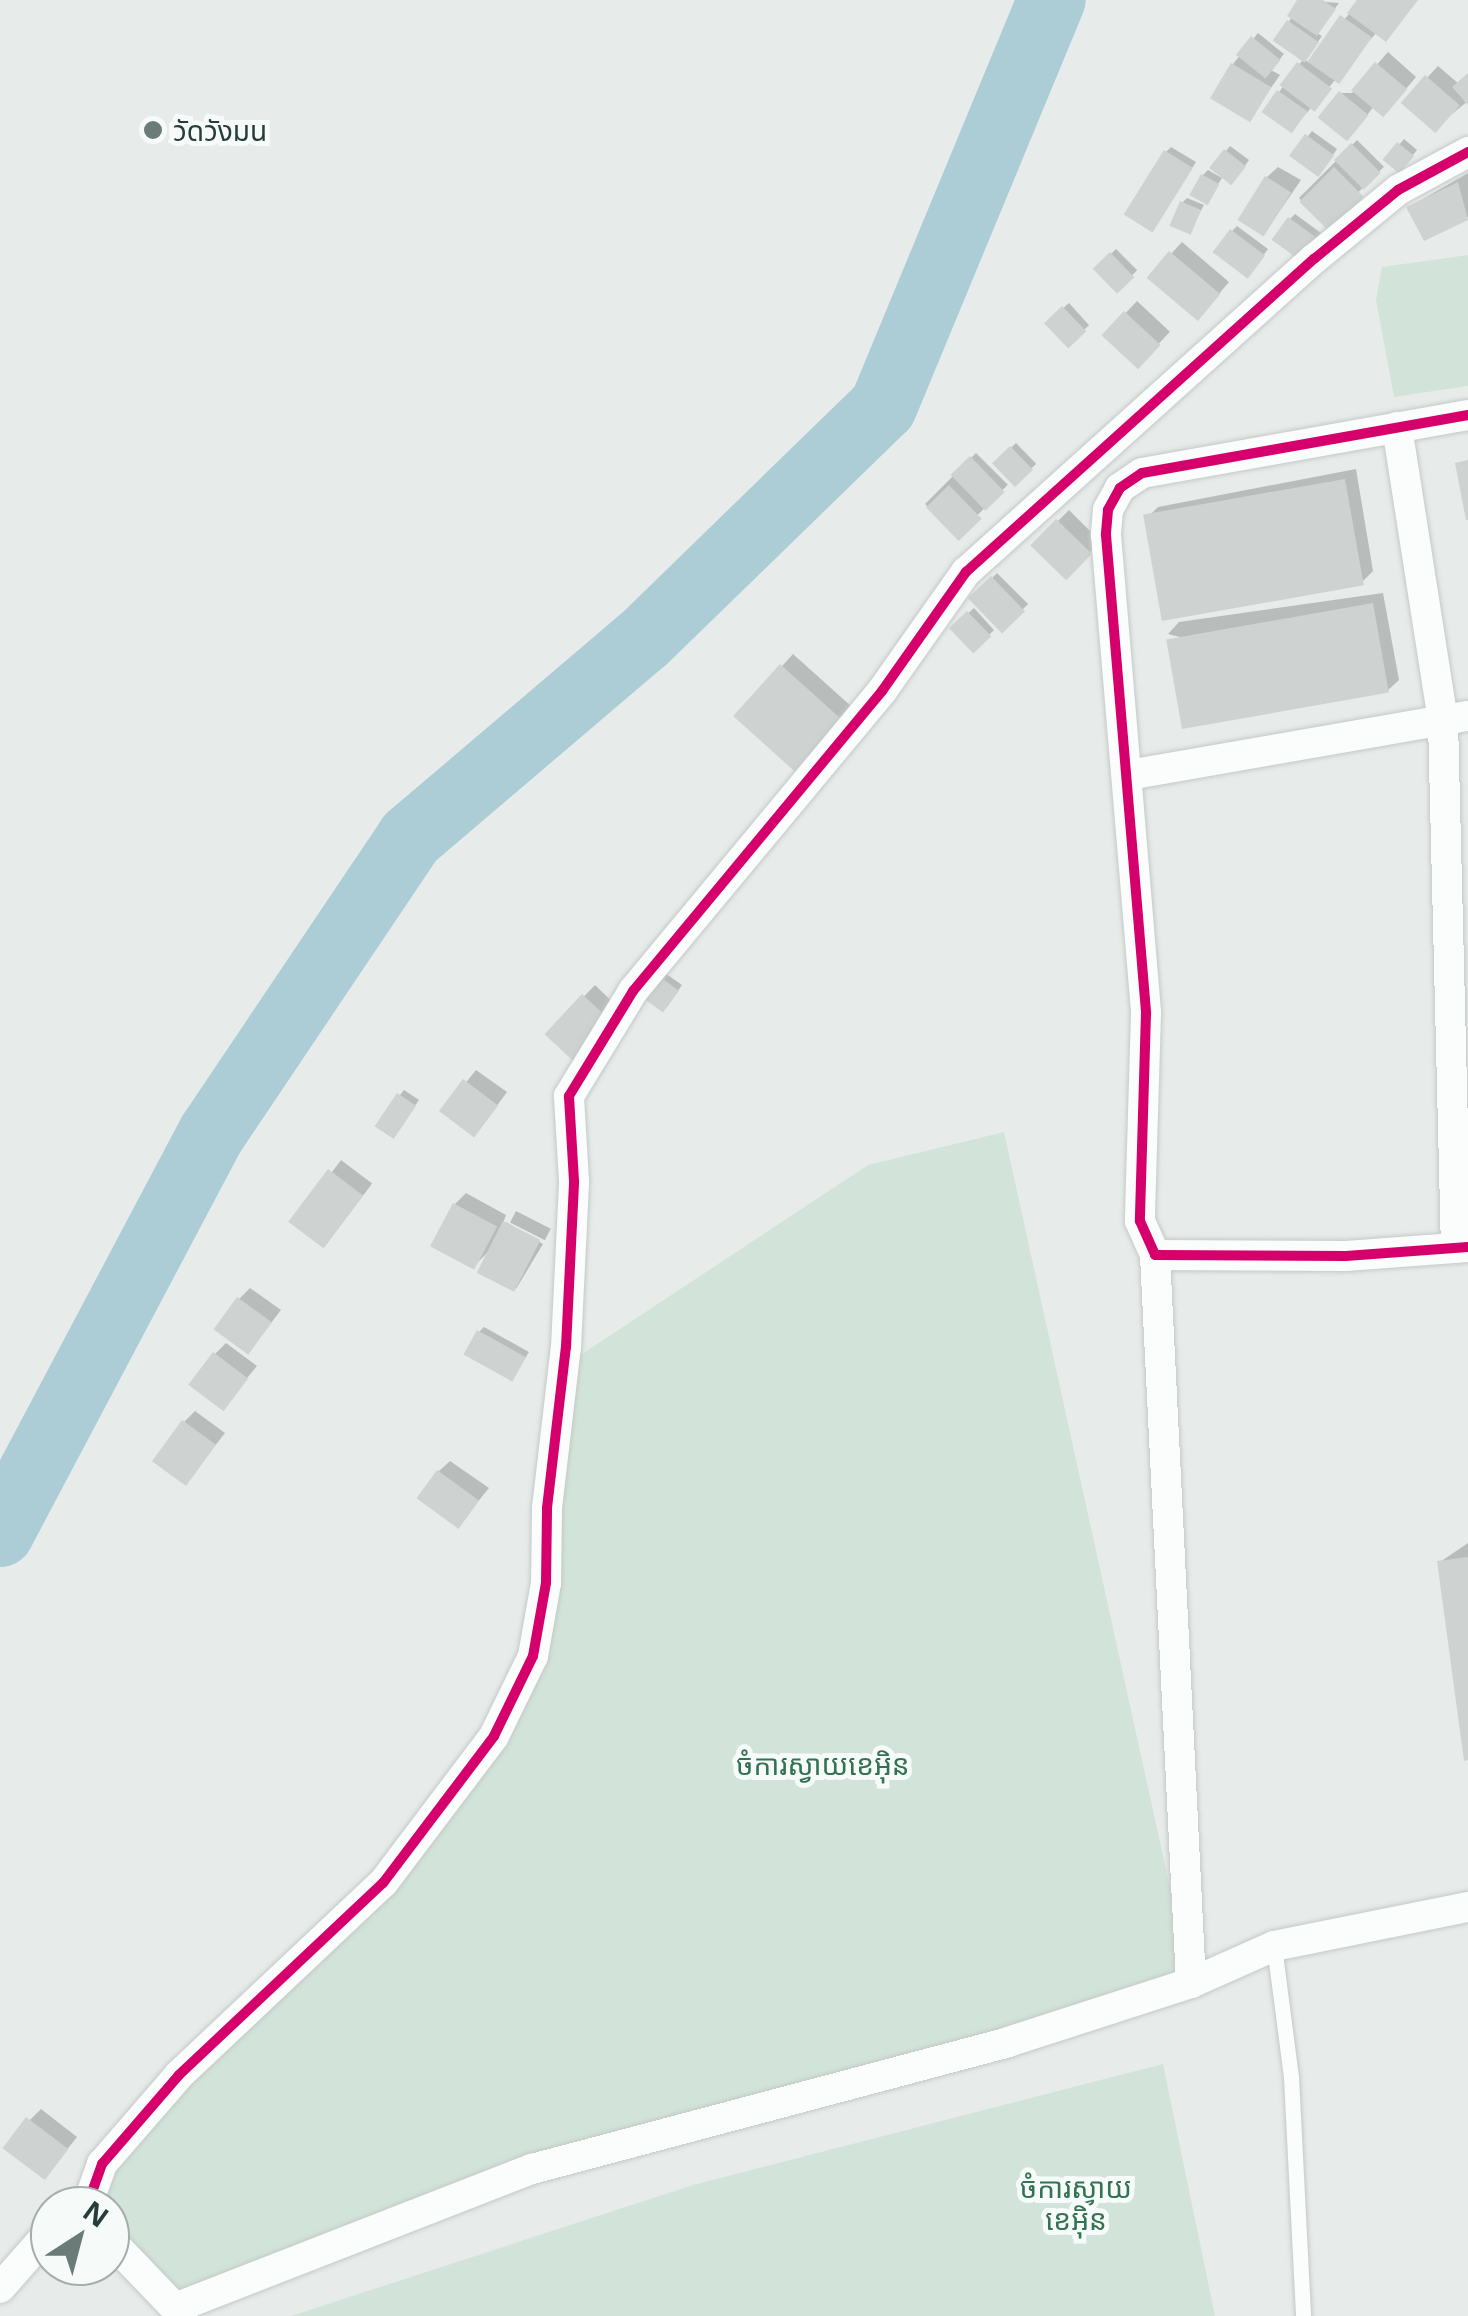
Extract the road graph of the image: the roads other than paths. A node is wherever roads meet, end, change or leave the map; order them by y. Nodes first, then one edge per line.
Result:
1 (1468, 152) edge
2 (1468, 415) edge
3 (1397, 427) junction
4 (1456, 718) edge
5 (1130, 775) junction
6 (1462, 1247) edge
7 (1155, 1255) junction
8 (1468, 1907) edge
9 (1274, 1946) junction
10 (1190, 1983) junction
11 (94, 2186) edge
12 (30, 2254) edge
13 (130, 2260) edge
14 (0, 2288) edge
15 (182, 2311) edge
16 (1303, 2316) edge

1 - 11 street
2 - 3 street
3 - 4 street
3 - 5 street
4 - 5 street
4 - 6 street
5 - 7 street
6 - 7 street
7 - 10 street
8 - 9 street
9 - 10 street
9 - 16 lane
10 - 15 street
12 - 14 street
13 - 15 street

